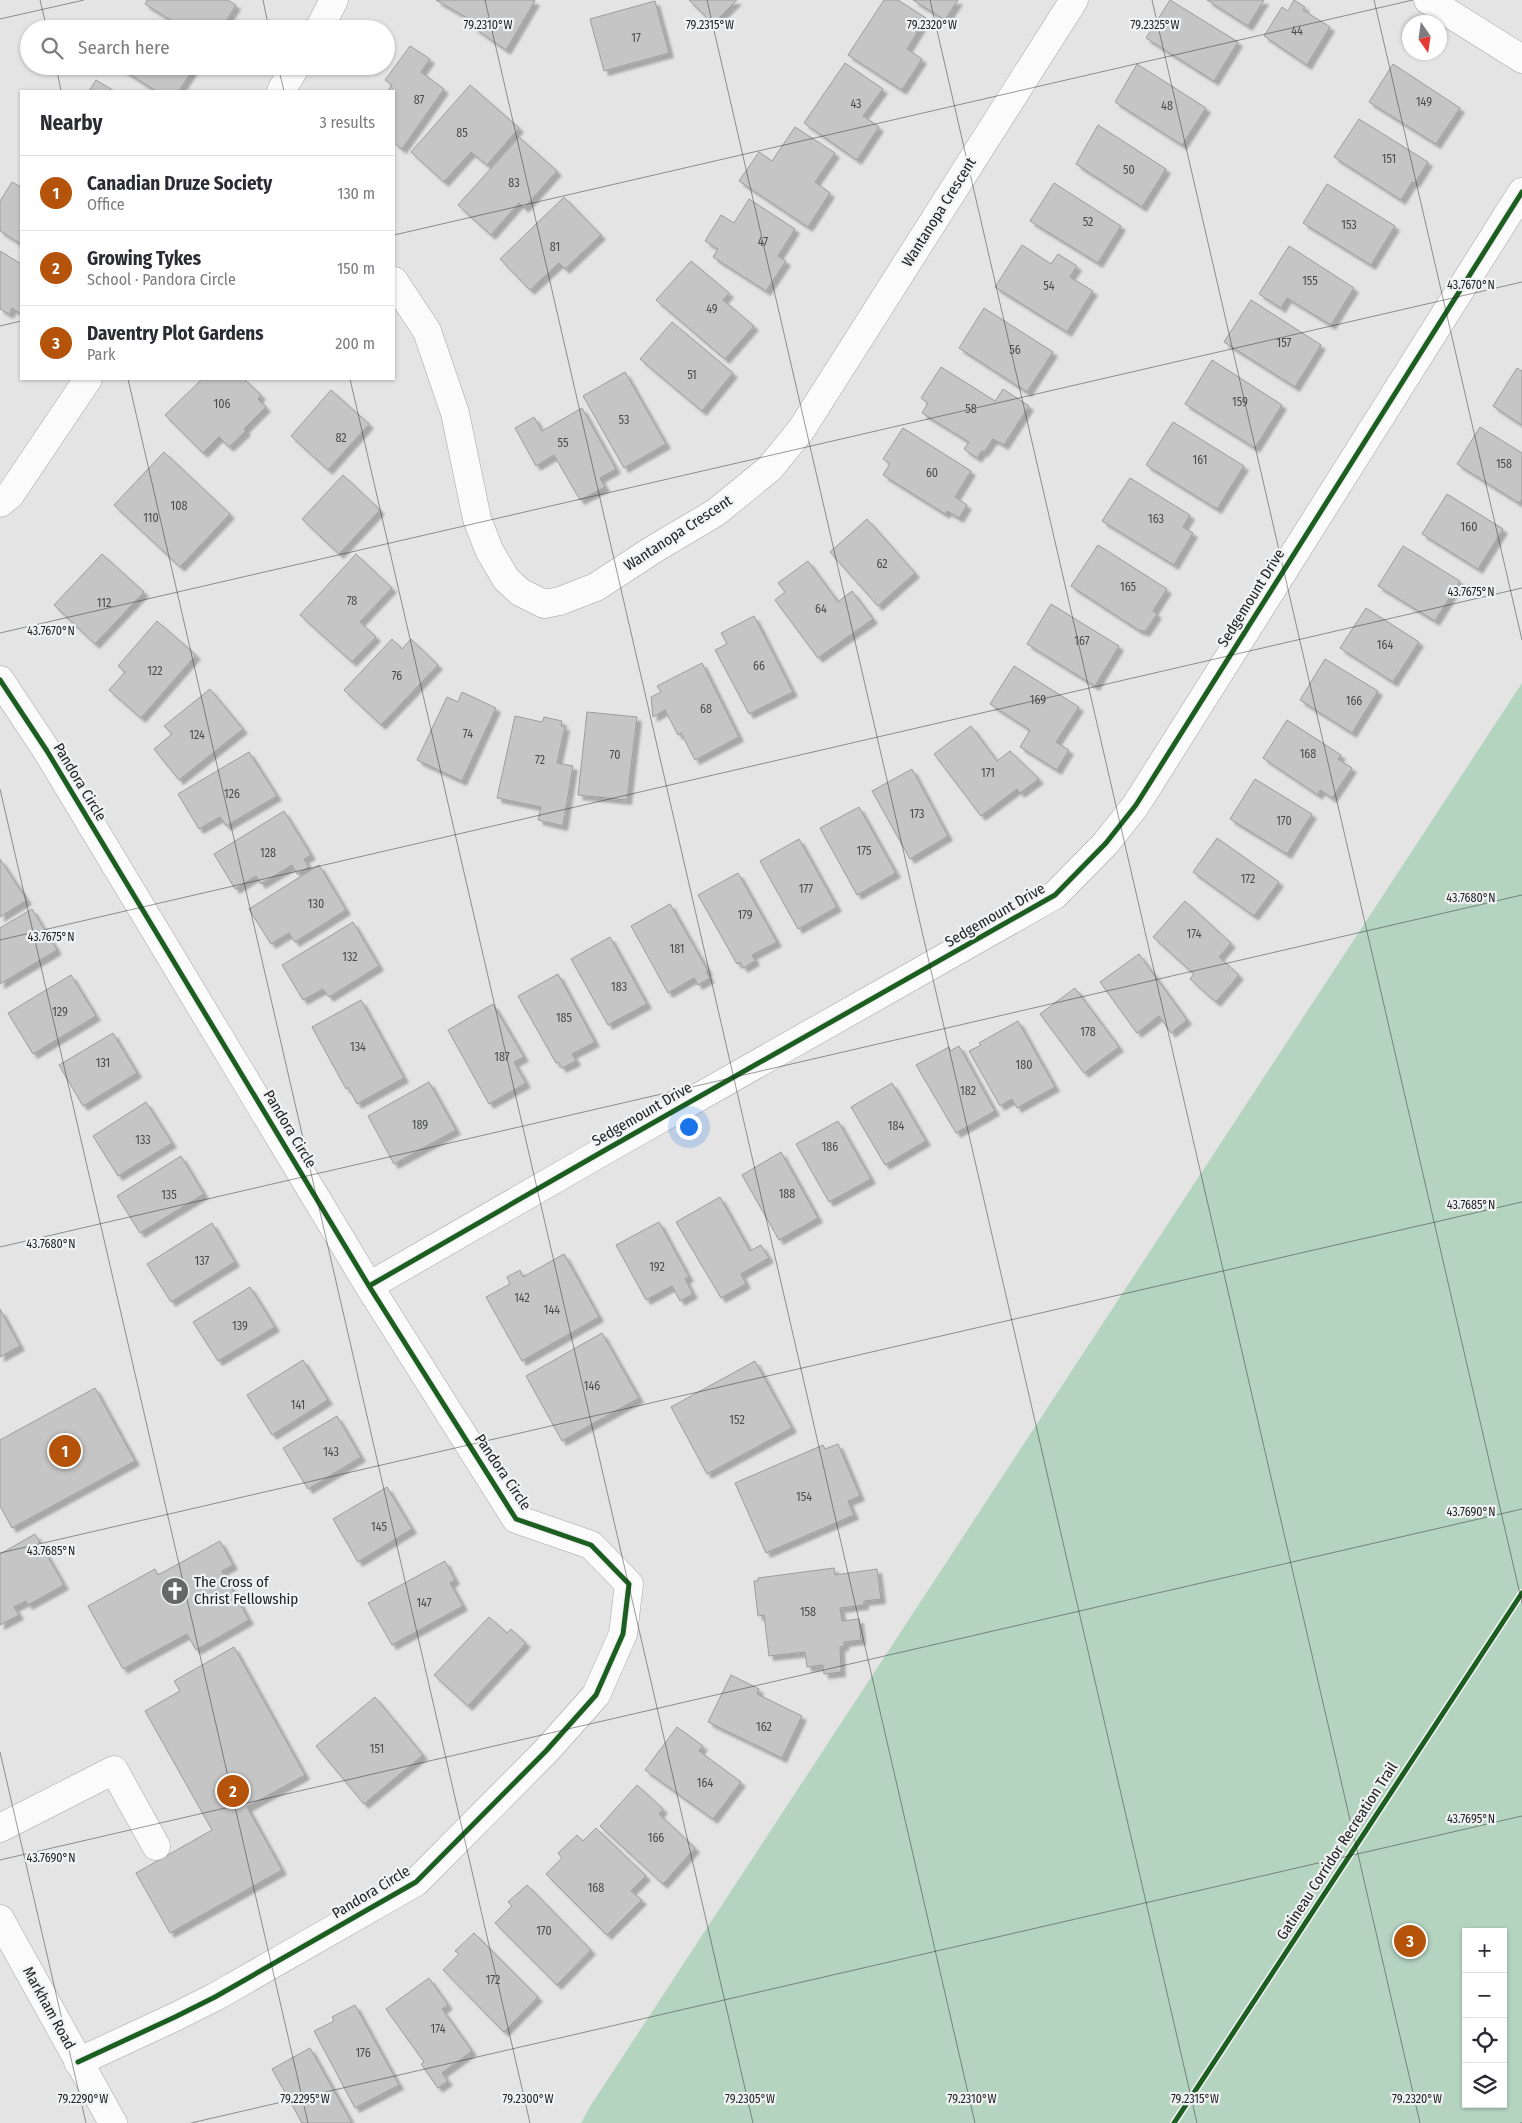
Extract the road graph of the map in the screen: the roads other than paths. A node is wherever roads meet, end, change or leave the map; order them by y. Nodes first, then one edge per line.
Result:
1 (334, 0) edge
2 (1074, 0) edge
3 (1428, 0) edge
4 (324, 20) edge
5 (1522, 59) edge
6 (290, 75) edge
7 (281, 90) edge
8 (1522, 192) edge
9 (395, 283) edge
10 (87, 380) edge
11 (0, 503) edge
12 (0, 680) edge
13 (369, 1286) junction
14 (0, 1828) edge
15 (156, 1846) dead end
16 (0, 1919) edge
17 (78, 2062) junction
18 (112, 2123) edge

1 - 4 street
2 - 9 street, Wantanopa Crescent
3 - 5 street
6 - 7 street
8 - 13 street, Sedgemount Drive
10 - 11 street
12 - 13 street, Pandora Circle
13 - 17 street, Pandora Circle
14 - 15 street
16 - 17 street, Markham Road
17 - 18 street, Markham Road

